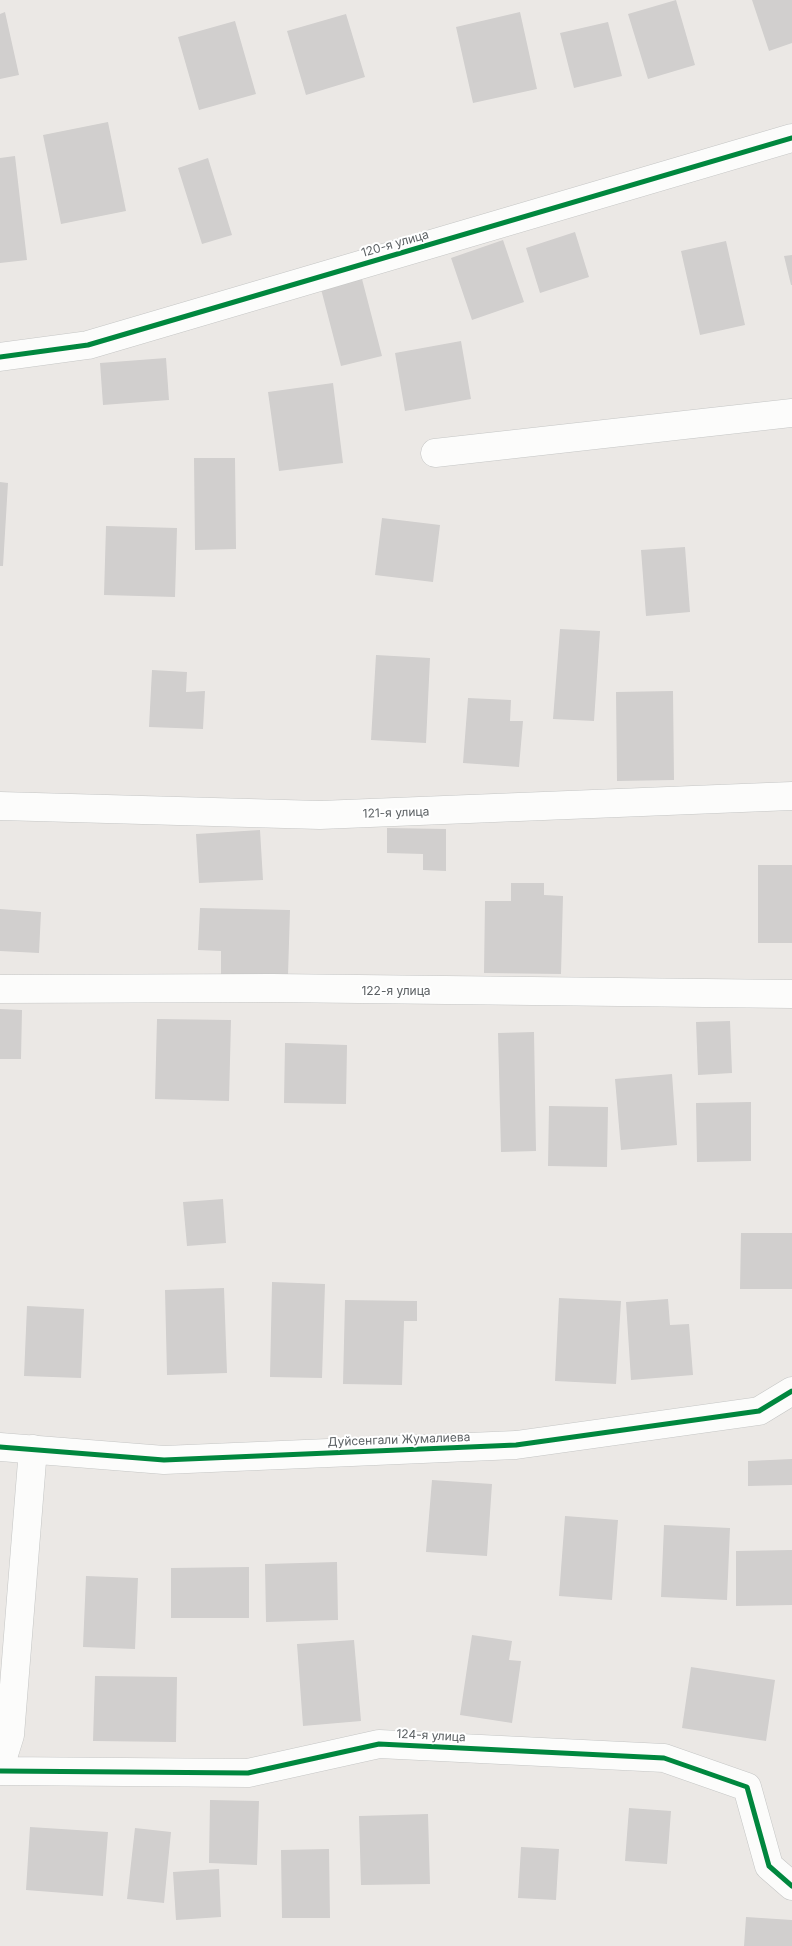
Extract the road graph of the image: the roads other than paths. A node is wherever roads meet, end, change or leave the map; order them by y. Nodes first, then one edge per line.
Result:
1 (792, 138) edge
2 (0, 357) edge
3 (792, 413) edge
4 (435, 453) dead end
5 (792, 796) edge
6 (0, 806) edge
7 (0, 989) edge
8 (792, 994) edge
9 (792, 1391) edge
10 (0, 1447) edge
11 (33, 1449) junction
12 (0, 1769) edge
13 (792, 1886) edge

1 - 2 street, 120-я улица
3 - 4 street
5 - 6 street, 121-я улица
7 - 8 street, 122-я улица
9 - 11 street, Дуйсенгали Жумалиева
10 - 11 street, Дуйсенгали Жумалиева
11 - 12 street
12 - 13 street, 124-я улица

